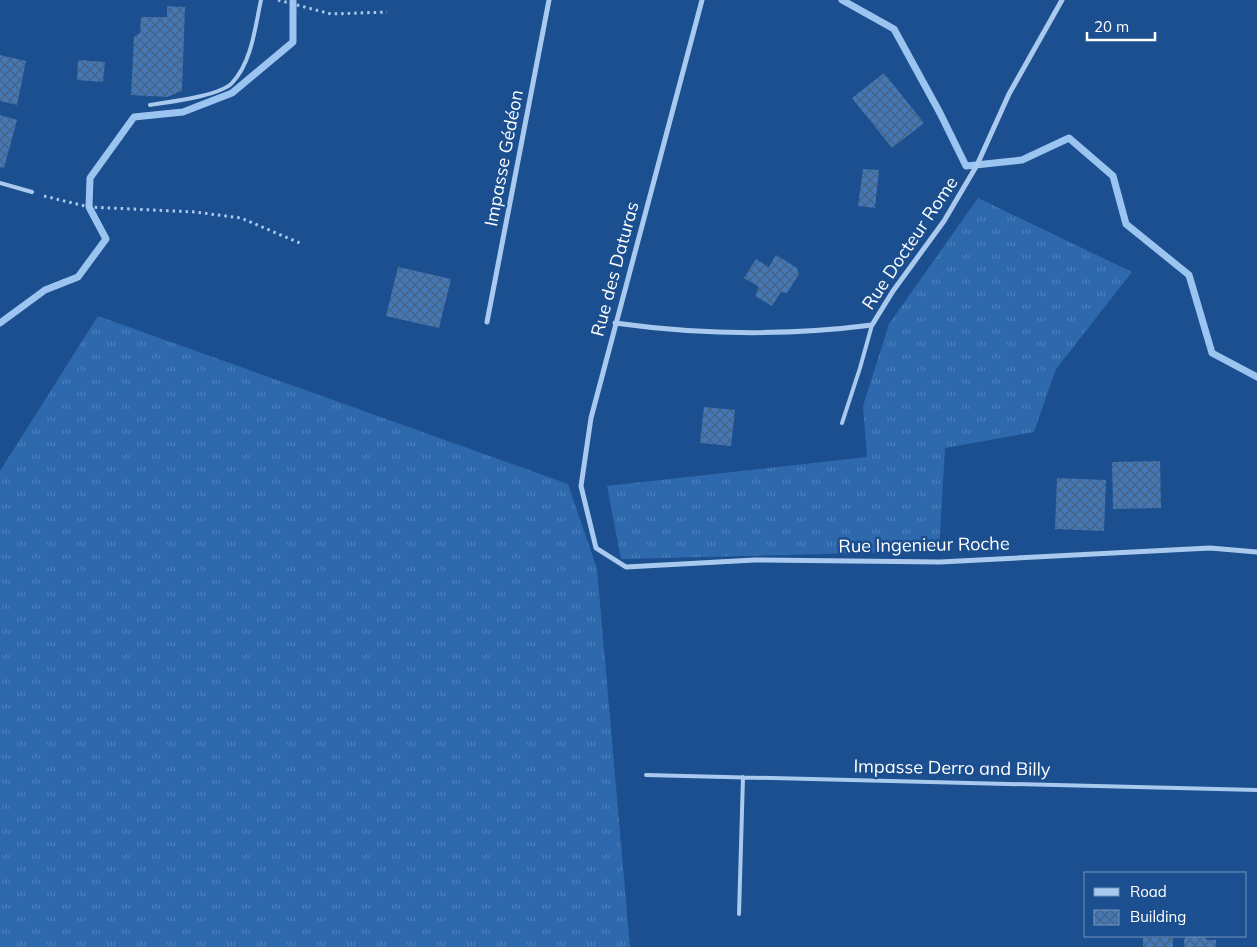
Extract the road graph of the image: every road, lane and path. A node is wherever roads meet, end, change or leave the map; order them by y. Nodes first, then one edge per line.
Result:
1 (261, 0) edge
2 (278, 0) edge
3 (549, 0) edge
4 (702, 0) edge
5 (1062, 0) edge
6 (387, 12) dead end
7 (150, 106) dead end
8 (0, 183) edge
9 (32, 192) joint
10 (302, 244) dead end
11 (487, 322) dead end
12 (615, 323) junction
13 (872, 325) junction
14 (842, 423) dead end
15 (596, 548) joint
16 (1257, 552) edge
17 (646, 774) dead end
18 (744, 777) junction
19 (1257, 790) edge
20 (739, 914) dead end

1 - 7 lane
2 - 6 path
3 - 11 street, Impasse Gédéon
4 - 12 street, Rue des Daturas
5 - 13 street, Rue Docteur Rome
8 - 9 lane
9 - 10 path
12 - 13 street, Rue Docteur Rome
12 - 15 street, Rue des Daturas
13 - 14 lane
15 - 16 street, Rue Ingenieur Roche
17 - 18 lane, Impasse Derro and Billy
18 - 19 lane, Impasse Derro and Billy
18 - 20 lane

